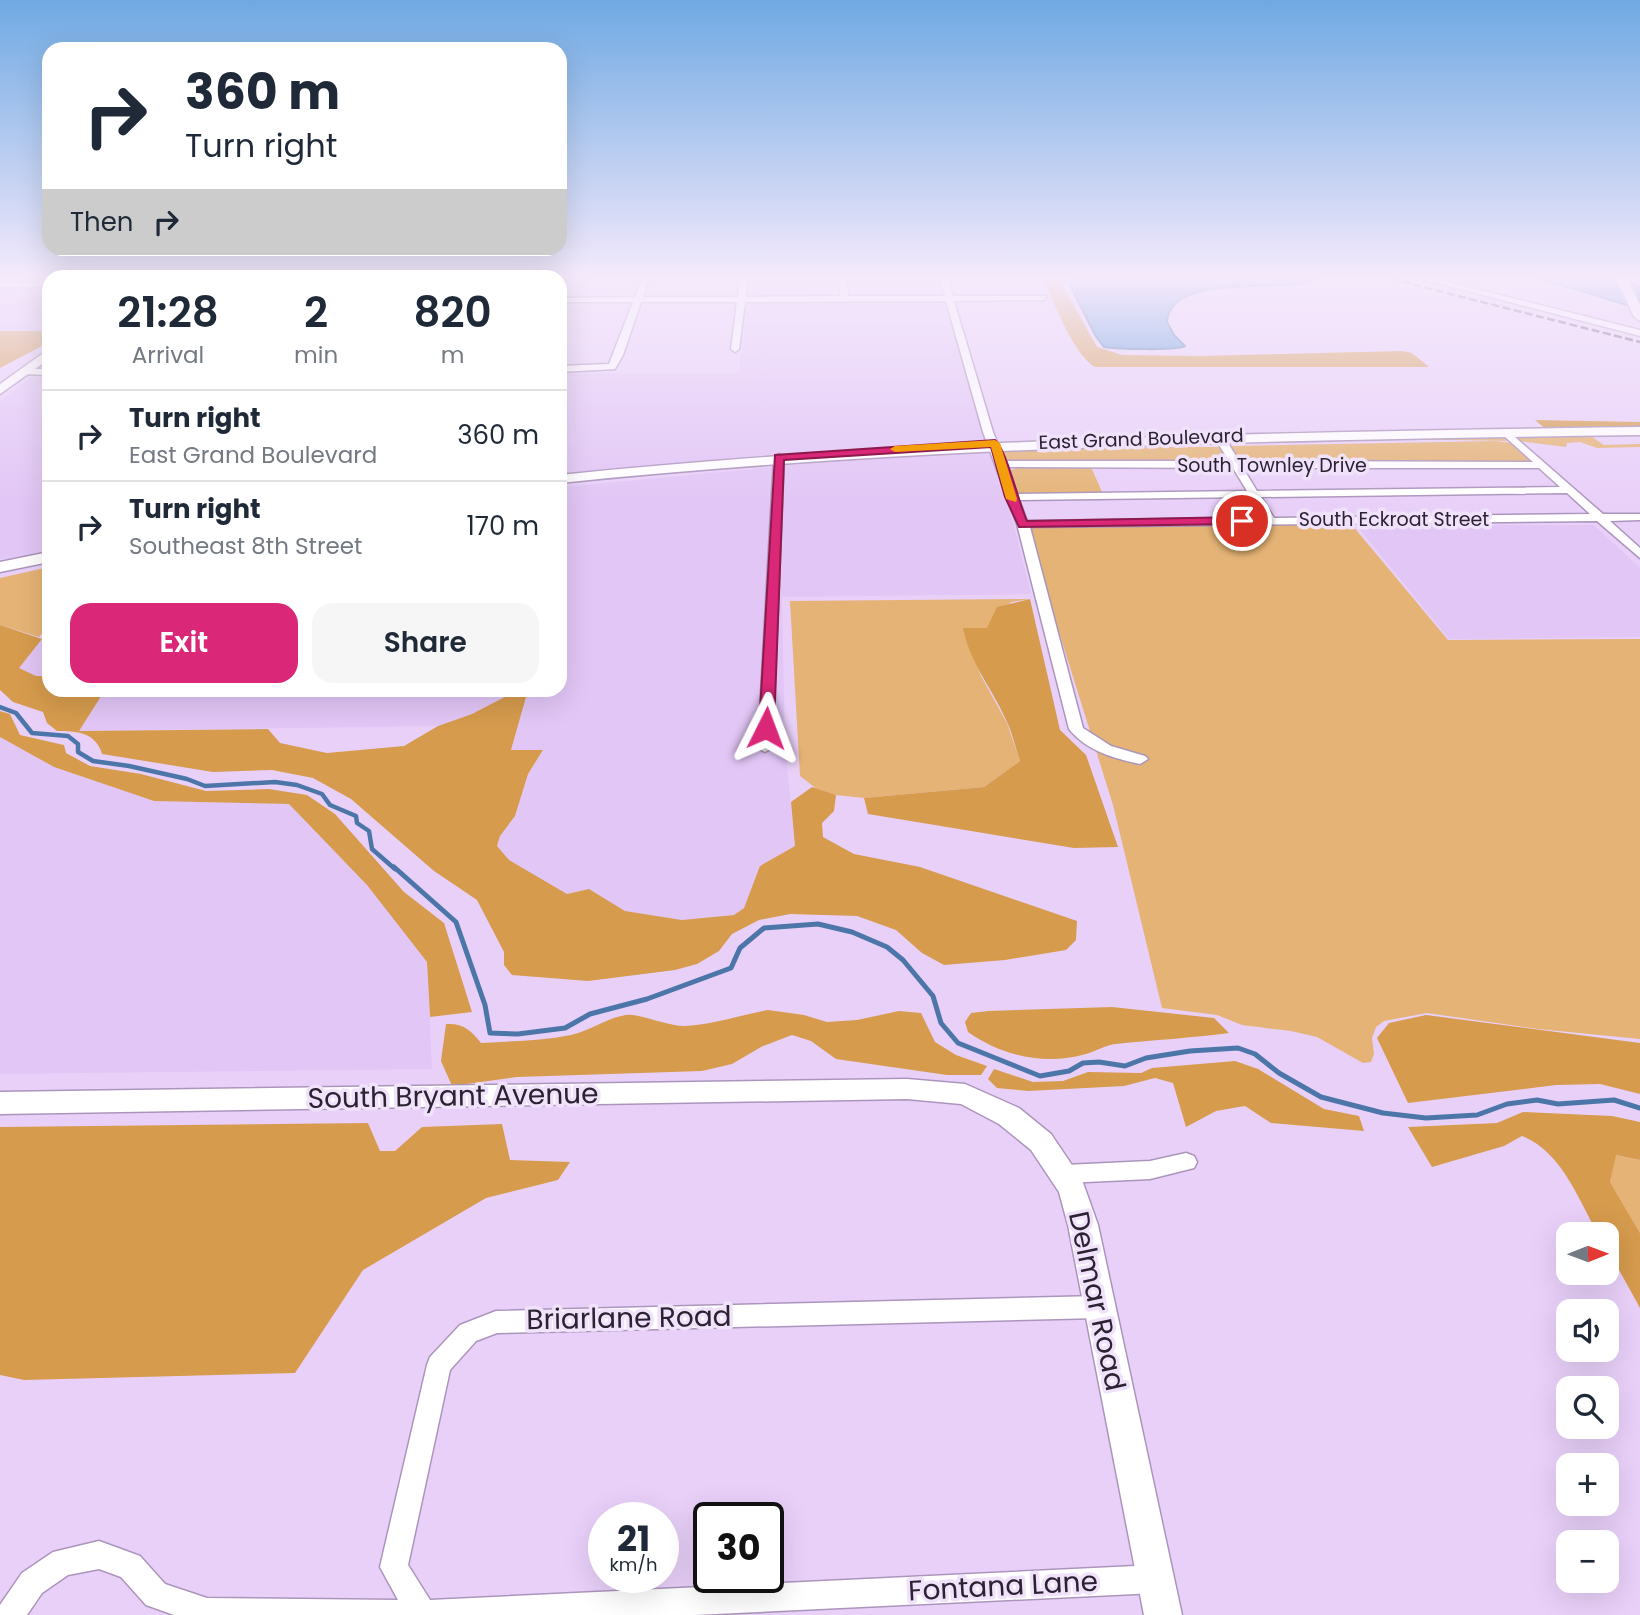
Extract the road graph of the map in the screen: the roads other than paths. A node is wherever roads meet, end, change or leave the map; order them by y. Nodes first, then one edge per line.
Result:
1 (619, 354) edge
2 (967, 354) edge
3 (42, 358) edge
4 (567, 369) edge
5 (24, 372) junction
6 (42, 373) edge
7 (0, 390) edge
8 (1640, 431) edge
9 (1507, 433) junction
10 (1219, 436) junction
11 (995, 443) junction
12 (779, 457) junction
13 (1003, 464) junction
14 (1236, 465) junction
15 (1541, 465) junction
16 (567, 478) edge
17 (1569, 491) junction
18 (1255, 494) junction
19 (1011, 497) junction
20 (1601, 517) junction
21 (1640, 517) edge
22 (1270, 520) junction
23 (1023, 524) junction
24 (1640, 554) edge
25 (42, 558) edge
26 (0, 567) edge
27 (765, 748) dead end
28 (1140, 760) dead end
29 (907, 1089) joint
30 (0, 1103) edge
31 (1186, 1162) dead end
32 (1065, 1174) junction
33 (1098, 1307) junction
34 (1156, 1579) junction
35 (423, 1614) edge
36 (10, 1615) edge
37 (1163, 1615) edge

1 - 4 street
2 - 11 street
3 - 5 main road
5 - 6 street
5 - 7 main road
8 - 9 street, East Grand Boulevard
9 - 10 street, East Grand Boulevard
9 - 15 street
10 - 11 street, East Grand Boulevard
10 - 14 street
11 - 12 street, East Grand Boulevard
11 - 13 street
12 - 16 street, East Grand Boulevard
12 - 27 street
13 - 14 street, South Townley Drive
13 - 19 street
14 - 15 street, South Townley Drive
14 - 18 street
15 - 17 street
17 - 18 street
17 - 20 street
18 - 19 street
18 - 22 street
19 - 23 street
20 - 21 street, South Eckroat Street
20 - 22 street, South Eckroat Street
20 - 24 street
22 - 23 street, South Eckroat Street
23 - 28 street
25 - 26 street
29 - 30 street, South Bryant Avenue
29 - 32 street, Delmar Road
31 - 32 street
32 - 33 street, Delmar Road
33 - 34 street, Delmar Road
33 - 35 street, Briarlane Road
34 - 35 street, Fontana Lane
34 - 37 street, Delmar Road
35 - 36 street, Fontana Lane

